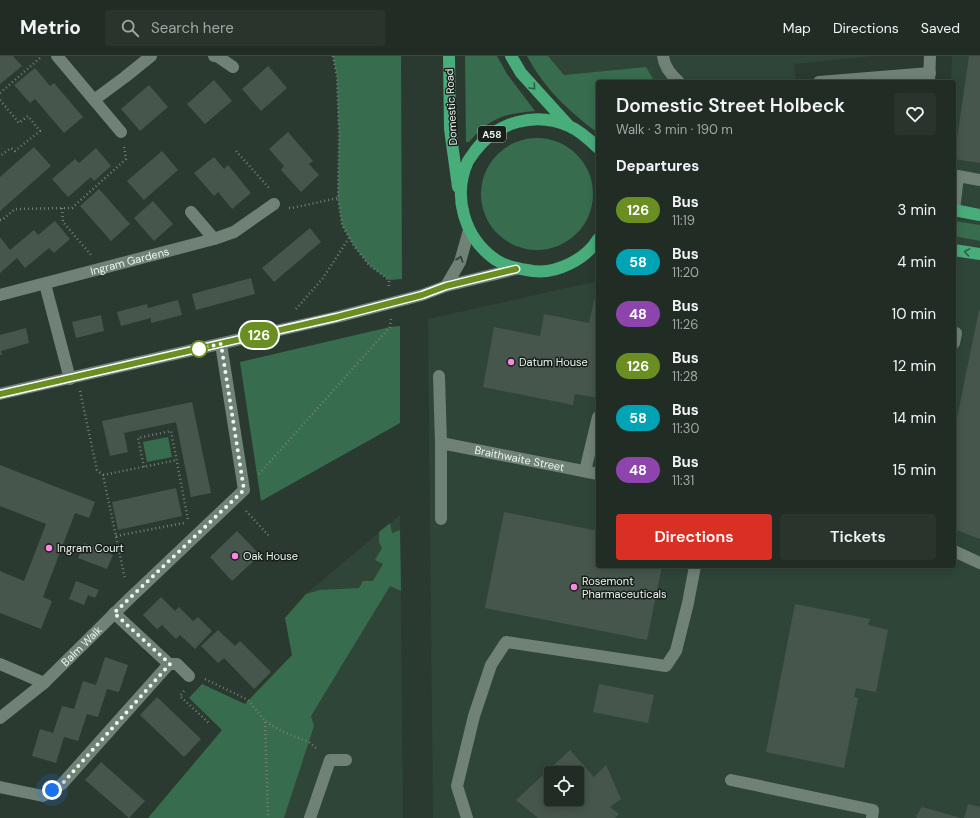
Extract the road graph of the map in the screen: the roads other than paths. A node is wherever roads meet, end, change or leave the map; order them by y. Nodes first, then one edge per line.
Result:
1 (57, 56) edge
2 (151, 56) edge
3 (214, 56) edge
4 (449, 56) edge
5 (510, 56) edge
6 (663, 56) edge
7 (930, 56) edge
8 (233, 66) dead end
9 (930, 77) edge
10 (677, 80) edge
11 (863, 80) edge
12 (94, 100) junction
13 (570, 126) junction
14 (121, 132) road end
15 (596, 146) edge
16 (980, 180) edge
17 (956, 193) edge
18 (274, 204) road end
19 (461, 206) junction
20 (956, 210) edge
21 (192, 212) dead end
22 (980, 215) edge
23 (468, 230) junction
24 (214, 239) junction
25 (596, 242) edge
26 (956, 250) edge
27 (980, 254) edge
28 (596, 255) edge
29 (578, 259) junction
30 (516, 269) junction
31 (45, 284) junction
32 (446, 286) junction
33 (0, 296) edge
34 (221, 344) junction
35 (439, 376) dead end
36 (74, 378) junction
37 (0, 394) edge
38 (596, 425) edge
39 (441, 443) junction
40 (585, 471) junction
41 (596, 474) edge
42 (441, 519) dead end
43 (956, 552) edge
44 (980, 564) edge
45 (695, 568) edge
46 (114, 613) junction
47 (0, 664) edge
48 (170, 664) junction
49 (191, 678) road end
50 (44, 682) junction
51 (0, 718) edge
52 (346, 760) dead end
53 (731, 780) dead end
54 (0, 787) edge
55 (310, 818) edge
56 (467, 818) edge
57 (872, 818) edge

1 - 12 street
2 - 12 street
3 - 8 street
4 - 19 main road, Domestic Road / A58
5 -> 13 main road
6 - 10 street
7 - 9 street
9 - 11 street
12 - 14 street
13 - 15 main road, A58
13 - 19 main road, A58
16 - 17 street
18 - 24 street, Ingram Gardens
19 - 23 main road, A58
20 - 22 main road
21 - 24 street
23 - 30 main road, A58
32 -> 23 street
24 - 31 street, Ingram Gardens
25 - 29 main road, A58
27 -> 26 main road
28 - 29 main road, A58
29 - 30 main road, A58
30 - 32 street
31 - 33 street, Ingram Gardens
31 - 36 street
32 - 34 street
34 - 36 street
34 - 46 street, Balm Walk
35 - 39 street
36 - 37 street
38 - 40 street
39 - 40 street, Braithwaite Street
39 - 42 street
40 - 41 street, Braithwaite Street
43 - 44 street
45 - 56 street
46 - 48 street
46 - 50 street, Balm Walk
47 - 50 street
48 - 49 street
48 - 54 street
50 - 51 street, Balm Walk
52 - 55 street
53 - 57 street

